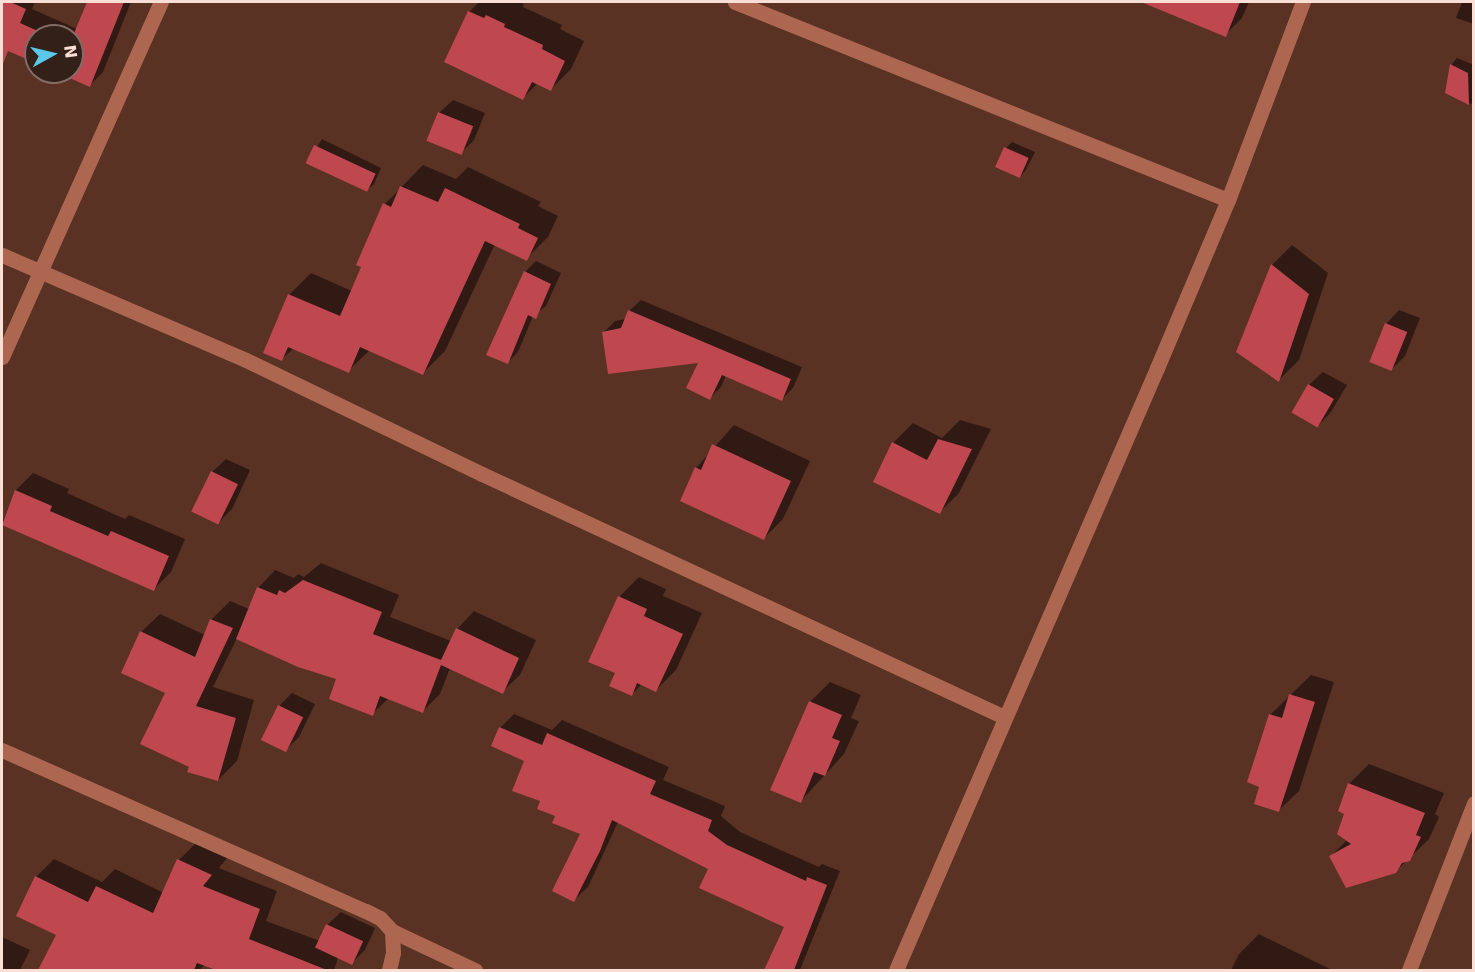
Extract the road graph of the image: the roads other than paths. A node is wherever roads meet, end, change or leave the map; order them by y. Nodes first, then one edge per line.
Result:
1 (161, 2) edge
2 (735, 2) edge
3 (1303, 2) edge
4 (1228, 200) junction
5 (2, 255) edge
6 (40, 271) junction
7 (2, 357) edge
8 (1004, 717) junction
9 (2, 750) edge
10 (1473, 803) edge
11 (392, 931) junction
12 (389, 970) edge
13 (475, 970) edge
14 (898, 970) edge
15 (1409, 970) edge

1 - 6 street
2 - 4 street
3 - 4 street
4 - 8 street
5 - 6 street
6 - 7 street
6 - 8 street
8 - 14 street
9 - 11 street
10 - 15 street
11 - 12 street
11 - 13 street

